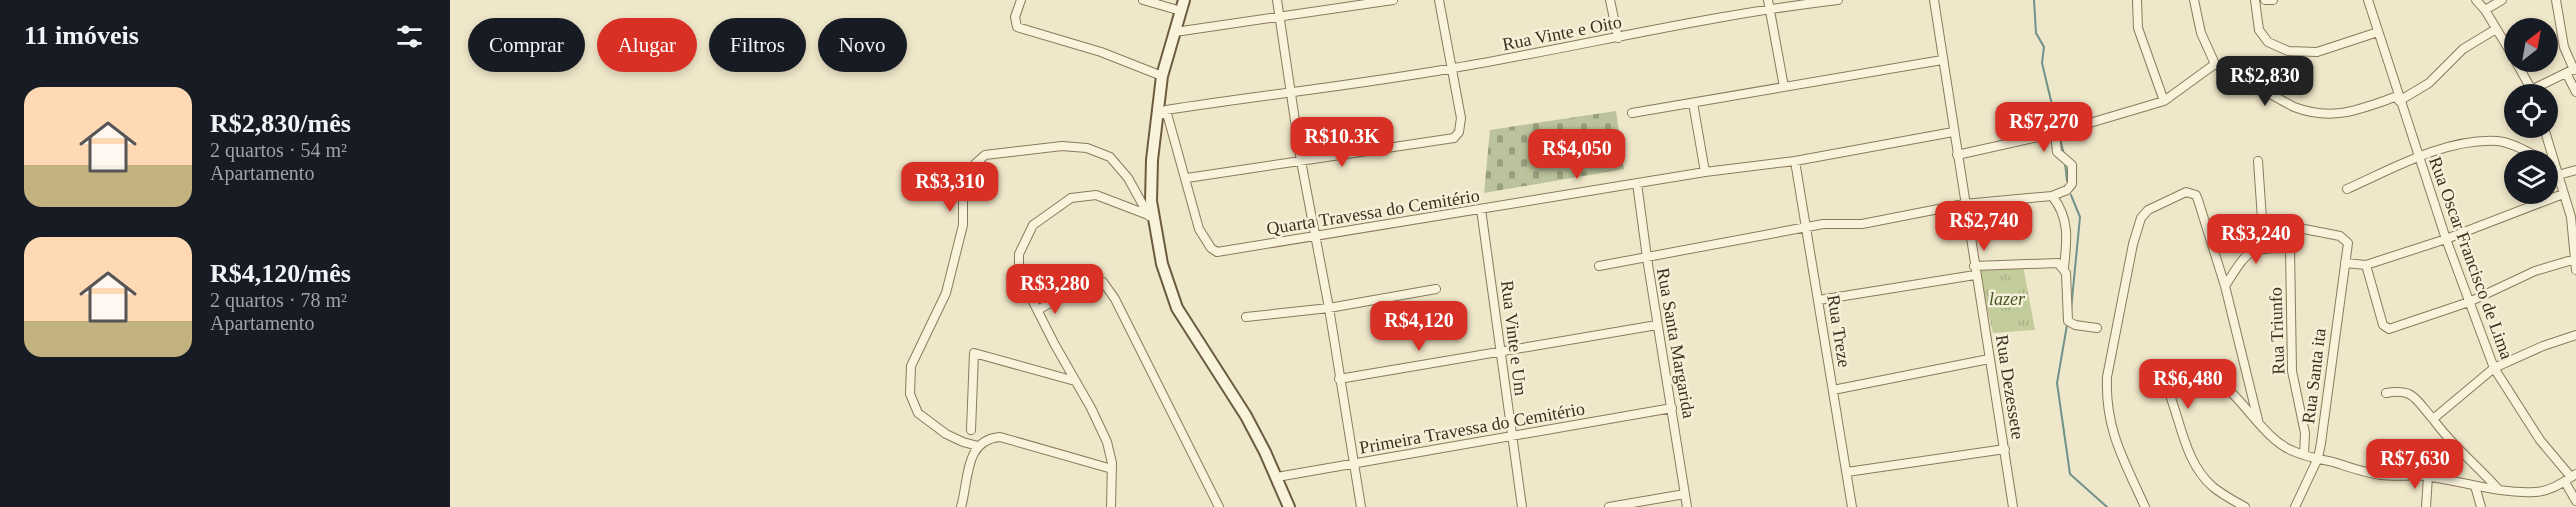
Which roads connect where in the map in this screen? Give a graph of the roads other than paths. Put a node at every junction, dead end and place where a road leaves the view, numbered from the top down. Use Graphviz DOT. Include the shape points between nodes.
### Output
graph roads {
  1 [pos="1021,0"];
  2 [pos="1143,0"];
  3 [pos="1184,0"];
  4 [pos="1277,0"];
  5 [pos="1393,0"];
  6 [pos="1439,0"];
  7 [pos="1610,0"];
  8 [pos="1838,0"];
  9 [pos="1934,0"];
  10 [pos="2137,0"];
  11 [pos="2194,0"];
  12 [pos="2255,0"];
  13 [pos="2265,0"];
  14 [pos="2273,0"];
  15 [pos="2368,0"];
  16 [pos="2476,0"];
  17 [pos="2502,0"];
  18 [pos="2556,0"];
  19 [pos="1769,4"];
  20 [pos="2485,10"];
  21 [pos="1181,11"];
  22 [pos="1280,17"];
  23 [pos="2496,29"];
  24 [pos="1175,32"];
  25 [pos="2378,32"];
  26 [pos="1618,38"];
  27 [pos="2504,42"];
  28 [pos="1942,60"];
  29 [pos="2215,64"];
  30 [pos="1451,69"];
  31 [pos="2572,70"];
  32 [pos="1162,76"];
  33 [pos="2548,84"];
  34 [pos="1784,87"];
  35 [pos="1291,91"];
  36 [pos="2576,92"];
  37 [pos="2399,98"];
  38 [pos="2164,101"];
  39 [pos="1693,103"];
  40 [pos="1166,110"];
  41 [pos="1632,113"];
  42 [pos="1157,121"];
  43 [pos="1953,132"];
  44 [pos="2056,133"];
  45 [pos="2522,150"];
  46 [pos="1957,155"];
  47 [pos="2419,158"];
  48 [pos="1795,160"];
  49 [pos="1301,161"];
  50 [pos="2258,161"];
  51 [pos="2576,170"];
  52 [pos="1705,172"];
  53 [pos="2558,175"];
  54 [pos="1187,178"];
  55 [pos="1637,183"];
  56 [pos="2347,189"];
  57 [pos="2563,194"];
  58 [pos="2052,196"];
  59 [pos="1964,204"];
  60 [pos="1481,209"];
  61 [pos="1151,216"];
  62 [pos="2573,218"];
  63 [pos="1806,227"];
  64 [pos="1314,236"];
  65 [pos="2446,239"];
  66 [pos="2290,248"];
  67 [pos="2252,252"];
  68 [pos="1647,258"];
  69 [pos="2575,259"];
  70 [pos="2345,263"];
  71 [pos="1599,266"];
  72 [pos="1974,266"];
  73 [pos="2366,266"];
  74 [pos="2064,267"];
  75 [pos="2576,270"];
  76 [pos="1975,275"];
  77 [pos="2225,286"];
  78 [pos="1436,289"];
  79 [pos="1819,300"];
  80 [pos="2469,302"];
  81 [pos="1329,308"];
  82 [pos="1038,310"];
  83 [pos="1246,317"];
  84 [pos="1657,325"];
  85 [pos="2097,328"];
  86 [pos="2576,335"];
  87 [pos="1502,351"];
  88 [pos="1989,359"];
  89 [pos="2494,368"];
  90 [pos="1340,379"];
  91 [pos="1075,381"];
  92 [pos="1833,390"];
  93 [pos="2386,393"];
  94 [pos="1672,408"];
  95 [pos="2433,419"];
  96 [pos="2259,421"];
  97 [pos="971,430"];
  98 [pos="1511,436"];
  99 [pos="978,446"];
  100 [pos="2005,449"];
  101 [pos="2304,455"];
  102 [pos="2318,458"];
  103 [pos="1354,463"];
  104 [pos="1112,469"];
  105 [pos="1847,472"];
  106 [pos="2428,476"];
  107 [pos="1277,477"];
  108 [pos="2571,477"];
  109 [pos="2475,486"];
  110 [pos="2498,489"];
  111 [pos="1685,494"];
  112 [pos="2576,501"];
  113 [pos="963,506"];
  114 [pos="1111,507"];
  115 [pos="1219,507"];
  116 [pos="1289,507"];
  117 [pos="1361,507"];
  118 [pos="1522,507"];
  119 [pos="1609,507"];
  120 [pos="1687,507"];
  121 [pos="1852,507"];
  122 [pos="2013,507"];
  123 [pos="2145,507"];
  124 [pos="2245,507"];
  125 [pos="2295,507"];
  126 [pos="2426,507"];
  127 [pos="2481,507"];
  1 -- 32 [label="street" via="1015,17 1017,27 1101,52"];
  2 -- 21 [label="street"];
  3 -- 21 [label="main road"];
  4 -- 22 [label="street"];
  5 -- 22 [label="street"];
  6 -- 30 [label="street"];
  7 -- 26 [label="street"];
  8 -- 19 [label="street, Rua Vinte e Oito"];
  9 -- 28 [label="street, Rua Dezessete"];
  10 -- 38 [label="street" via="2138,28"];
  11 -- 29 [label="street" via="2201,33"];
  12 -- 25 [label="street" via="2259,30 2268,42 2288,51 2317,52"];
  13 -- 14 [label="street"];
  15 -- 25 [label="street, Rua Oscar Francisco de Lima"];
  16 -- 20 [label="street"];
  17 -- 20 [label="street"];
  18 -- 31 [label="street"];
  19 -- 26 [label="street, Rua Vinte e Oito"];
  19 -- 34 [label="street"];
  20 -- 23 [label="street"];
  21 -- 24 [label="main road"];
  22 -- 24 [label="street"];
  22 -- 35 [label="street"];
  23 -- 27 [label="street"];
  23 -- 37 [label="street" via="2463,49 2429,83"];
  24 -- 32 [label="main road"];
  25 -- 37 [label="street, Rua Oscar Francisco de Lima"];
  26 -- 30 [label="street, Rua Vinte e Oito"];
  28 -- 34 [label="street"];
  28 -- 43 [label="street, Rua Dezessete"];
  29 -- 37 [label="street" via="2308,112 2346,114"];
  29 -- 38 [label="street"];
  30 -- 35 [label="street, Rua Vinte e Oito"];
  30 -- 49 [label="street" via="1461,118 1455,138"];
  31 -- 33 [label="street"];
  31 -- 36 [label="street"];
  32 -- 42 [label="main road"];
  34 -- 39 [label="street"];
  35 -- 40 [label="street, Rua Vinte e Oito"];
  35 -- 49 [label="street"];
  37 -- 47 [label="street, Rua Oscar Francisco de Lima"];
  38 -- 44 [label="street"];
  39 -- 41 [label="street"];
  39 -- 52 [label="street"];
  40 -- 42 [label="street"];
  40 -- 54 [label="street"];
  42 -- 61 [label="main road" via="1150,183"];
  43 -- 46 [label="street, Rua Dezessete"];
  43 -- 48 [label="street, Quarta Travessa do Cemitério"];
  44 -- 46 [label="street"];
  44 -- 58 [label="street" via="2057,152 2072,165 2072,184"];
  45 -- 47 [label="street" via="2497,141 2446,148"];
  46 -- 59 [label="street, Rua Dezessete"];
  47 -- 56 [label="street"];
  47 -- 65 [label="street, Rua Oscar Francisco de Lima"];
  48 -- 52 [label="street, Quarta Travessa do Cemitério"];
  48 -- 63 [label="street, Rua Treze"];
  49 -- 54 [label="street"];
  49 -- 64 [label="street"];
  50 -- 67 [label="street" via="2262,219"];
  51 -- 53 [label="street"];
  52 -- 55 [label="street, Quarta Travessa do Cemitério"];
  53 -- 57 [label="street"];
  54 -- 64 [label="street, Quarta Travessa do Cemitério" via="1200,229 1210,248 1217,252"];
  55 -- 60 [label="street, Quarta Travessa do Cemitério"];
  55 -- 68 [label="street, Rua Santa Margarida"];
  57 -- 62 [label="street"];
  57 -- 65 [label="street"];
  58 -- 59 [label="street"];
  58 -- 74 [label="street" via="2066,223"];
  59 -- 63 [label="street" via="1862,224"];
  59 -- 72 [label="street, Rua Dezessete"];
  60 -- 64 [label="street, Quarta Travessa do Cemitério"];
  60 -- 87 [label="street, Rua Vinte e Um"];
  61 -- 82 [label="street" via="1087,195 1061,203 1033,225 1022,245 1018,264"];
  61 -- 99 [label="street" via="1110,157 1087,148 1062,146 986,155 975,164 963,187 963,225 946,293 911,366 909,394 918,413 946,434"];
  61 -- 107 [label="main road" via="1177,308 1246,417"];
  62 -- 69 [label="street"];
  63 -- 68 [label="street"];
  63 -- 79 [label="street, Rua Treze"];
  64 -- 81 [label="street"];
  65 -- 73 [label="street"];
  65 -- 80 [label="street, Rua Oscar Francisco de Lima"];
  66 -- 67 [label="street" via="2263,247"];
  66 -- 70 [label="street, Rua Santa ita" via="2295,228 2340,236 2348,243"];
  66 -- 101 [label="street, Rua Triunfo" via="2292,371 2305,433"];
  67 -- 77 [label="street"];
  68 -- 71 [label="street"];
  68 -- 84 [label="street, Rua Santa Margarida"];
  69 -- 75 [label="street"];
  69 -- 80 [label="street" via="2535,271"];
  70 -- 73 [label="street"];
  70 -- 102 [label="street, Rua Santa ita"];
  72 -- 74 [label="street" via="2051,262"];
  72 -- 76 [label="street, Rua Dezessete"];
  73 -- 80 [label="street" via="2385,328"];
  74 -- 85 [label="street" via="2069,322"];
  76 -- 79 [label="street"];
  76 -- 88 [label="street, Rua Dezessete"];
  77 -- 96 [label="street"];
  77 -- 123 [label="street" via="2196,195 2186,192 2148,210 2141,218 2133,244 2106,398 2111,431"];
  78 -- 81 [label="street"];
  79 -- 92 [label="street, Rua Treze"];
  80 -- 89 [label="street, Rua Oscar Francisco de Lima"];
  81 -- 83 [label="street"];
  81 -- 90 [label="street"];
  82 -- 91 [label="street"];
  82 -- 115 [label="street" via="1090,280 1103,282 1115,298"];
  84 -- 87 [label="street"];
  84 -- 94 [label="street, Rua Santa Margarida"];
  86 -- 89 [label="street"];
  87 -- 90 [label="street"];
  87 -- 98 [label="street, Rua Vinte e Um"];
  88 -- 92 [label="street"];
  88 -- 100 [label="street, Rua Dezessete"];
  89 -- 95 [label="street"];
  89 -- 108 [label="street, Rua Oscar Francisco de Lima" via="2540,440"];
  90 -- 103 [label="street"];
  91 -- 97 [label="street" via="974,353"];
  91 -- 104 [label="street" via="1103,432"];
  92 -- 105 [label="street, Rua Treze"];
  93 -- 95 [label="street" via="2409,393"];
  94 -- 98 [label="street, Primeira Travessa do Cemitério"];
  94 -- 111 [label="street, Rua Santa Margarida"];
  95 -- 110 [label="street" via="2450,443"];
  96 -- 101 [label="street" via="2275,440"];
  96 -- 124 [label="street" via="2222,383 2207,374 2176,373 2167,382 2183,437 2197,468 2212,486"];
  98 -- 103 [label="street, Primeira Travessa do Cemitério"];
  98 -- 118 [label="street, Rua Vinte e Um"];
  99 -- 104 [label="street" via="1000,437"];
  99 -- 113 [label="street" via="971,457"];
  100 -- 105 [label="street"];
  100 -- 122 [label="street, Rua Dezessete"];
  101 -- 102 [label="street"];
  102 -- 106 [label="street" via="2373,474"];
  102 -- 125 [label="street, Rua Santa ita"];
  103 -- 107 [label="street, Primeira Travessa do Cemitério"];
  103 -- 117 [label="street"];
  104 -- 114 [label="street"];
  105 -- 121 [label="street, Rua Treze"];
  106 -- 109 [label="street"];
  106 -- 126 [label="street"];
  107 -- 116 [label="main road"];
  108 -- 110 [label="street" via="2545,491"];
  108 -- 112 [label="street, Rua Oscar Francisco de Lima"];
  109 -- 110 [label="street"];
  109 -- 127 [label="street"];
  111 -- 119 [label="street"];
  111 -- 120 [label="street, Rua Santa Margarida"];
}
